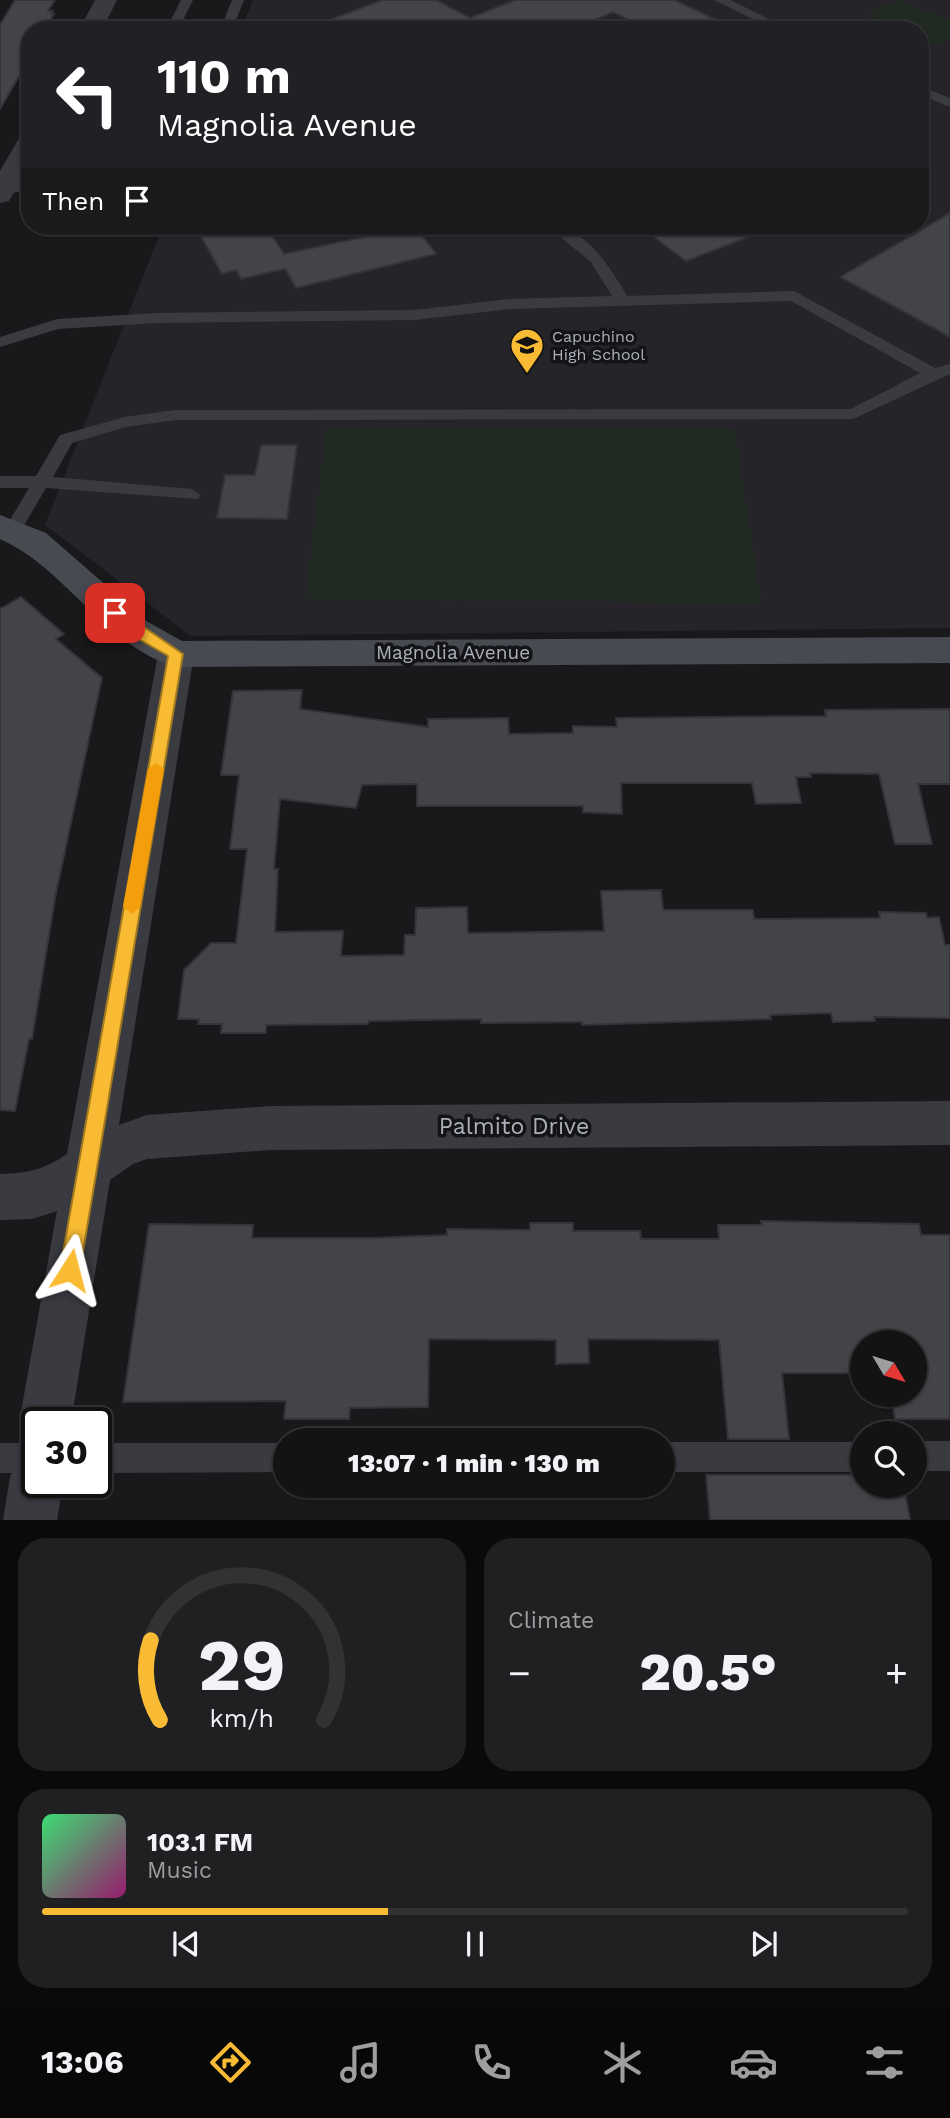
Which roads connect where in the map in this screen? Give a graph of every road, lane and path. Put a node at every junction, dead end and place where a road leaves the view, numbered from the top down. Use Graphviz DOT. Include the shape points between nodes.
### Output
graph roads {
  1 [pos="106,0"];
  2 [pos="187,0"];
  3 [pos="238,0"];
  4 [pos="720,0"];
  5 [pos="95,21"];
  6 [pos="176,21"];
  7 [pos="230,21"];
  8 [pos="766,21"];
  9 [pos="929,94"];
  10 [pos="950,103"];
  11 [pos="21,156"];
  12 [pos="21,188"];
  13 [pos="1,193"];
  14 [pos="566,235"];
  15 [pos="622,301"];
  16 [pos="0,342"];
  17 [pos="950,369"];
  18 [pos="932,373"];
  19 [pos="0,482"];
  20 [pos="41,482"];
  21 [pos="192,495"];
  22 [pos="6,528"];
  23 [pos="950,650"];
  24 [pos="176,654"];
  25 [pos="950,1123"];
  26 [pos="86,1168"];
  27 [pos="0,1196"];
  28 [pos="49,1407"];
  29 [pos="927,1456"];
  30 [pos="950,1456"];
  31 [pos="675,1457"];
  32 [pos="850,1457"];
  33 [pos="0,1458"];
  34 [pos="21,1458"];
  35 [pos="112,1458"];
  36 [pos="273,1458"];
  37 [pos="34,1498"];
  38 [pos="30,1520"];
  1 -- 5 [label="street"];
  2 -- 6 [label="lane"];
  3 -- 7 [label="lane"];
  4 -- 8 [label="lane"];
  9 -- 10 [label="lane"];
  11 -- 13 [label="street"];
  12 -- 13 [label="lane"];
  14 -- 15 [label="lane" via="597,259"];
  15 -- 16 [label="lane" via="511,304 415,315 57,324"];
  15 -- 18 [label="lane" via="794,296"];
  17 -- 18 [label="lane"];
  18 -- 20 [label="lane" via="878,405 853,414 175,415 125,422 66,439"];
  19 -- 20 [label="lane"];
  20 -- 21 [label="lane"];
  20 -- 22 [label="lane"];
  22 -- 24 [label="main road, Magnolia Avenue" via="34,541 135,631"];
  23 -- 24 [label="main road, Magnolia Avenue"];
  24 -- 26 [label="street"];
  25 -- 26 [label="street, Palmito Drive" via="271,1128 147,1137 118,1147"];
  26 -- 27 [label="street, Palmito Drive" via="60,1187 32,1196"];
  26 -- 28 [label="street"];
  29 -- 30 [label="lane"];
  31 -- 32 [label="lane"];
  33 -- 34 [label="lane"];
  35 -- 36 [label="lane"];
  37 -- 38 [label="street"];
}
